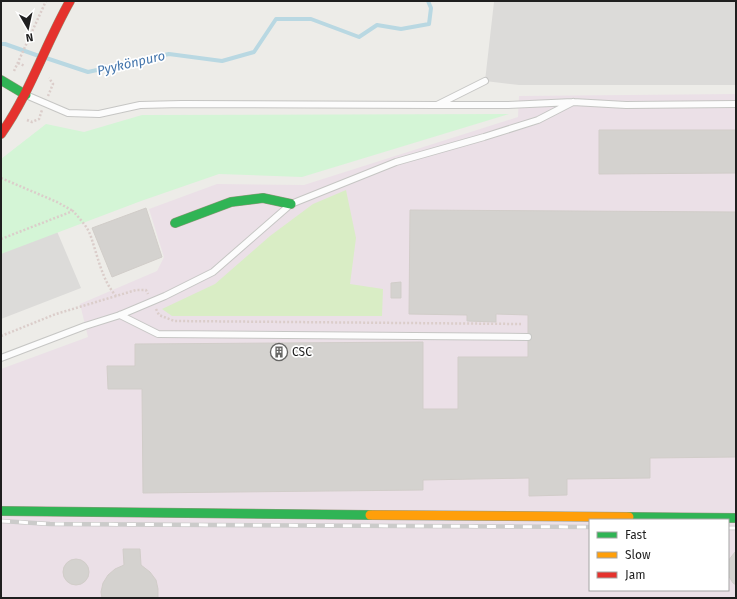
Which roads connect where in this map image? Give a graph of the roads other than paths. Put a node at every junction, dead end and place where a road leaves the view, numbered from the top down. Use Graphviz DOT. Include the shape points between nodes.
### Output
graph roads {
  1 [pos="70,1"];
  2 [pos="485,81"];
  3 [pos="5,82"];
  4 [pos="26,95"];
  5 [pos="573,102"];
  6 [pos="736,104"];
  7 [pos="436,105"];
  8 [pos="1,134"];
  9 [pos="291,204"];
  10 [pos="175,223"];
  11 [pos="120,315"];
  12 [pos="528,336"];
  13 [pos="1,358"];
  14 [pos="1,511"];
  15 [pos="736,518"];
  1 -- 4 [label="street" via="60,17"];
  2 -- 7 [label="lane"];
  3 -- 4 [label="street"];
  4 -- 7 [label="lane" via="68,113 99,114 140,105"];
  4 -- 8 [label="street"];
  5 -- 6 [label="lane" via="626,105"];
  5 -- 7 [label="lane"];
  5 -- 9 [label="lane" via="538,120 396,162"];
  9 -- 10 [label="street" via="263,198 231,202"];
  9 -- 11 [label="lane" via="213,272"];
  11 -- 12 [label="lane" via="158,334"];
  11 -- 13 [label="lane"];
  14 -- 15 [label="street"];
}
